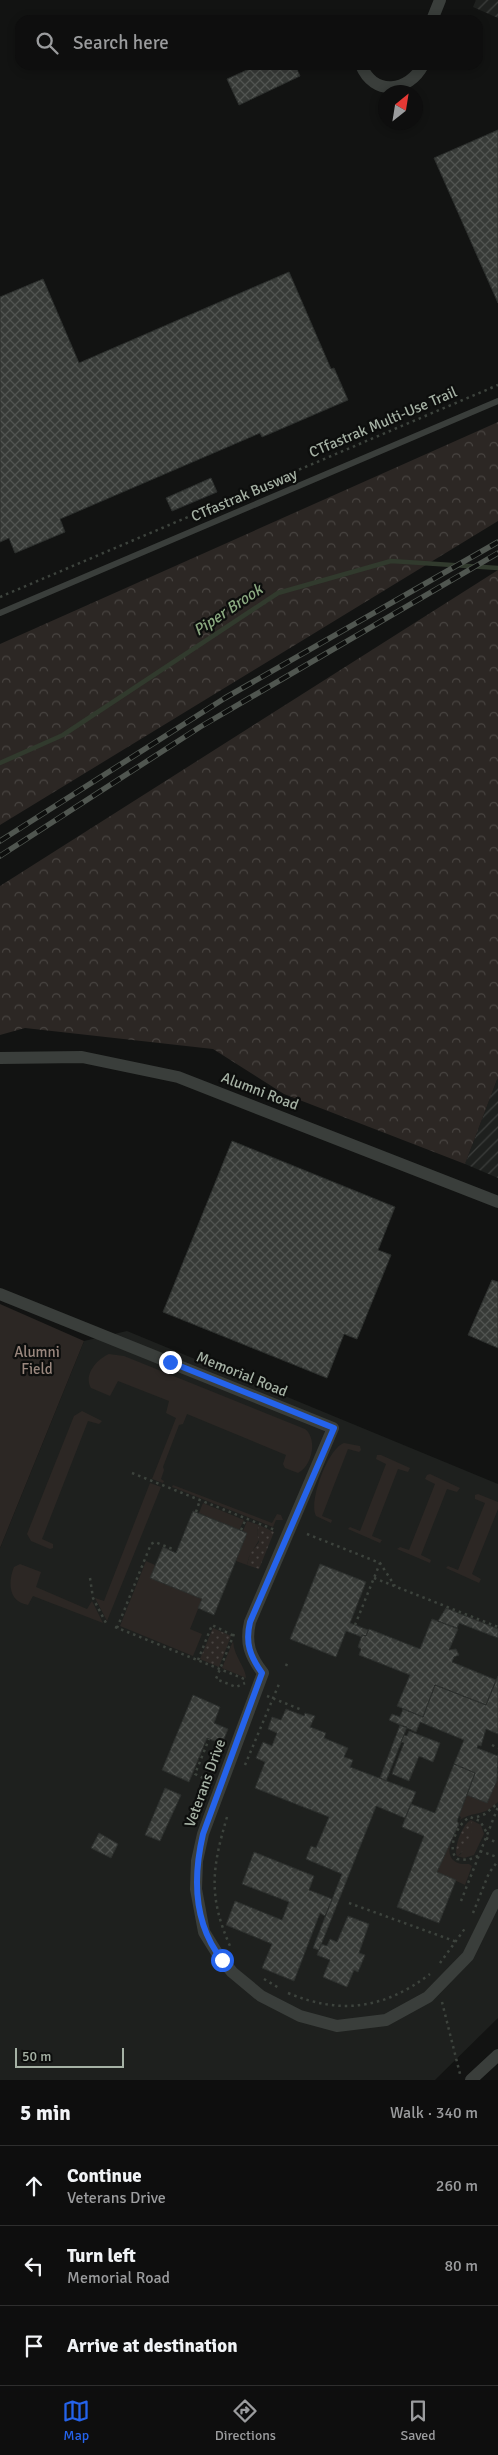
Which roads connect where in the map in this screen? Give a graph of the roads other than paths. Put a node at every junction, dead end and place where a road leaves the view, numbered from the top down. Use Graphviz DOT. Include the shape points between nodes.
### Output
graph roads {
  1 [pos="440,0"];
  2 [pos="434,15"];
  3 [pos="364,70"];
  4 [pos="420,70"];
  5 [pos="498,400"];
  6 [pos="0,613"];
  7 [pos="0,1058"];
  8 [pos="498,1202"];
  9 [pos="0,1294"];
  10 [pos="334,1428"];
  11 [pos="498,1896"];
  12 [pos="498,2055"];
  13 [pos="467,2079"];
  1 -- 2 [label="street"];
  3 -- 4 [label="street" via="370,79 387,87 399,87"];
  5 -- 6 [label="lane, CTfastrak Busway"];
  7 -- 8 [label="street, Alumni Road" via="82,1057 178,1077"];
  9 -- 10 [label="street, Memorial Road"];
  10 -- 11 [label="street, Veterans Drive" via="250,1622 248,1649 262,1673 203,1834 197,1861 196,1889 204,1932 232,1972 261,1996 300,2016 338,2026 386,2020 428,1997 468,1956"];
  12 -- 13 [label="street"];
}
